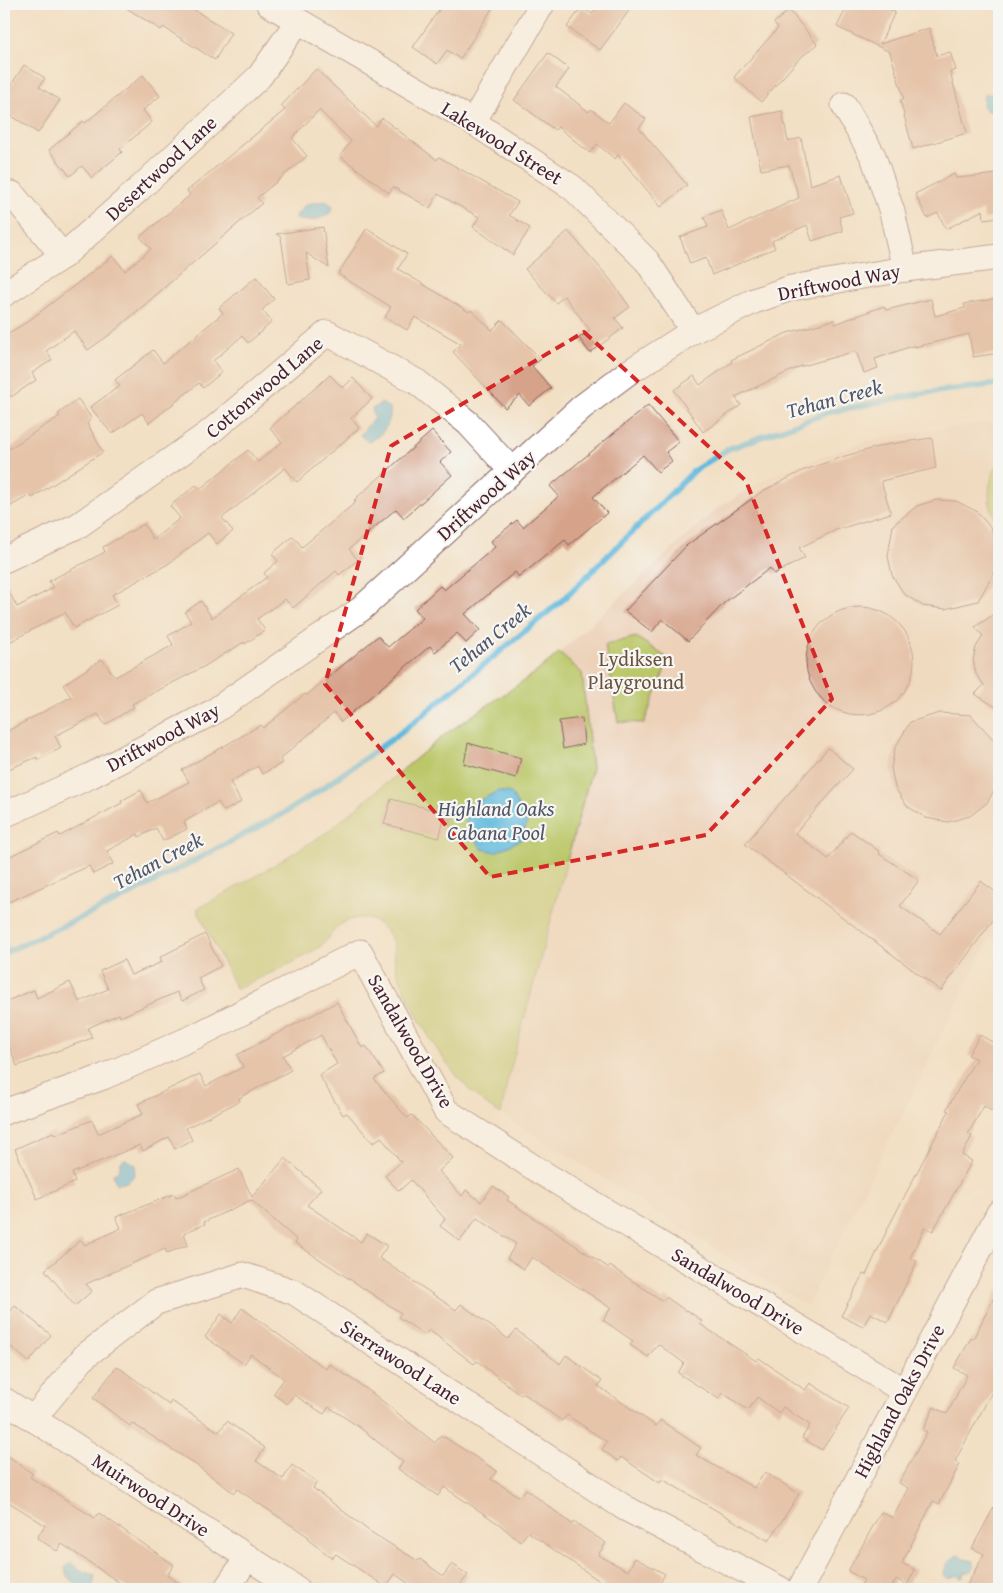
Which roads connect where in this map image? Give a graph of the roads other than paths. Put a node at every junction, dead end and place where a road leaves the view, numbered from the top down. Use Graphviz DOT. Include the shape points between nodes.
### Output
graph roads {
  1 [pos="269,4"];
  2 [pos="542,4"];
  3 [pos="298,22"];
  4 [pos="844,105"];
  5 [pos="473,122"];
  6 [pos="12,194"];
  7 [pos="63,256"];
  8 [pos="999,257"];
  9 [pos="905,269"];
  10 [pos="4,294"];
  11 [pos="693,331"];
  12 [pos="512,471"];
  13 [pos="4,560"];
  14 [pos="4,815"];
  15 [pos="4,1112"];
  16 [pos="999,1213"];
  17 [pos="904,1391"];
  18 [pos="4,1400"];
  19 [pos="33,1418"];
  20 [pos="248,1557"];
  21 [pos="226,1589"];
  22 [pos="297,1589"];
  23 [pos="780,1589"];
  24 [pos="800,1589"];
  1 -- 3 [label="street, Lakewood Street"];
  2 -- 5 [label="street"];
  3 -- 5 [label="street, Lakewood Street"];
  3 -- 7 [label="street, Desertwood Lane" via="260,76 138,191"];
  4 -- 9 [label="street" via="872,156 892,212"];
  5 -- 11 [label="street, Lakewood Street" via="573,188 647,261"];
  6 -- 7 [label="street"];
  7 -- 10 [label="street, Desertwood Lane"];
  8 -- 9 [label="street, Driftwood Way"];
  9 -- 11 [label="street, Driftwood Way" via="791,288 754,301"];
  11 -- 12 [label="street, Driftwood Way" via="582,406"];
  12 -- 13 [label="street, Cottonwood Lane" via="468,422 417,382 327,333 209,433 177,456 78,525"];
  12 -- 14 [label="street, Driftwood Way" via="361,609 213,712 90,776"];
  15 -- 17 [label="street, Sandalwood Drive" via="103,1077 196,1036 360,952 446,1110 546,1176"];
  16 -- 17 [label="street, Highland Oaks Drive"];
  17 -- 24 [label="street, Highland Oaks Drive"];
  18 -- 19 [label="street, Muirwood Drive"];
  19 -- 20 [label="street, Muirwood Drive"];
  19 -- 23 [label="street, Sierrawood Lane" via="85,1356 156,1302 243,1275 294,1292 625,1508"];
  20 -- 21 [label="street"];
  20 -- 22 [label="street, Muirwood Drive"];
}
